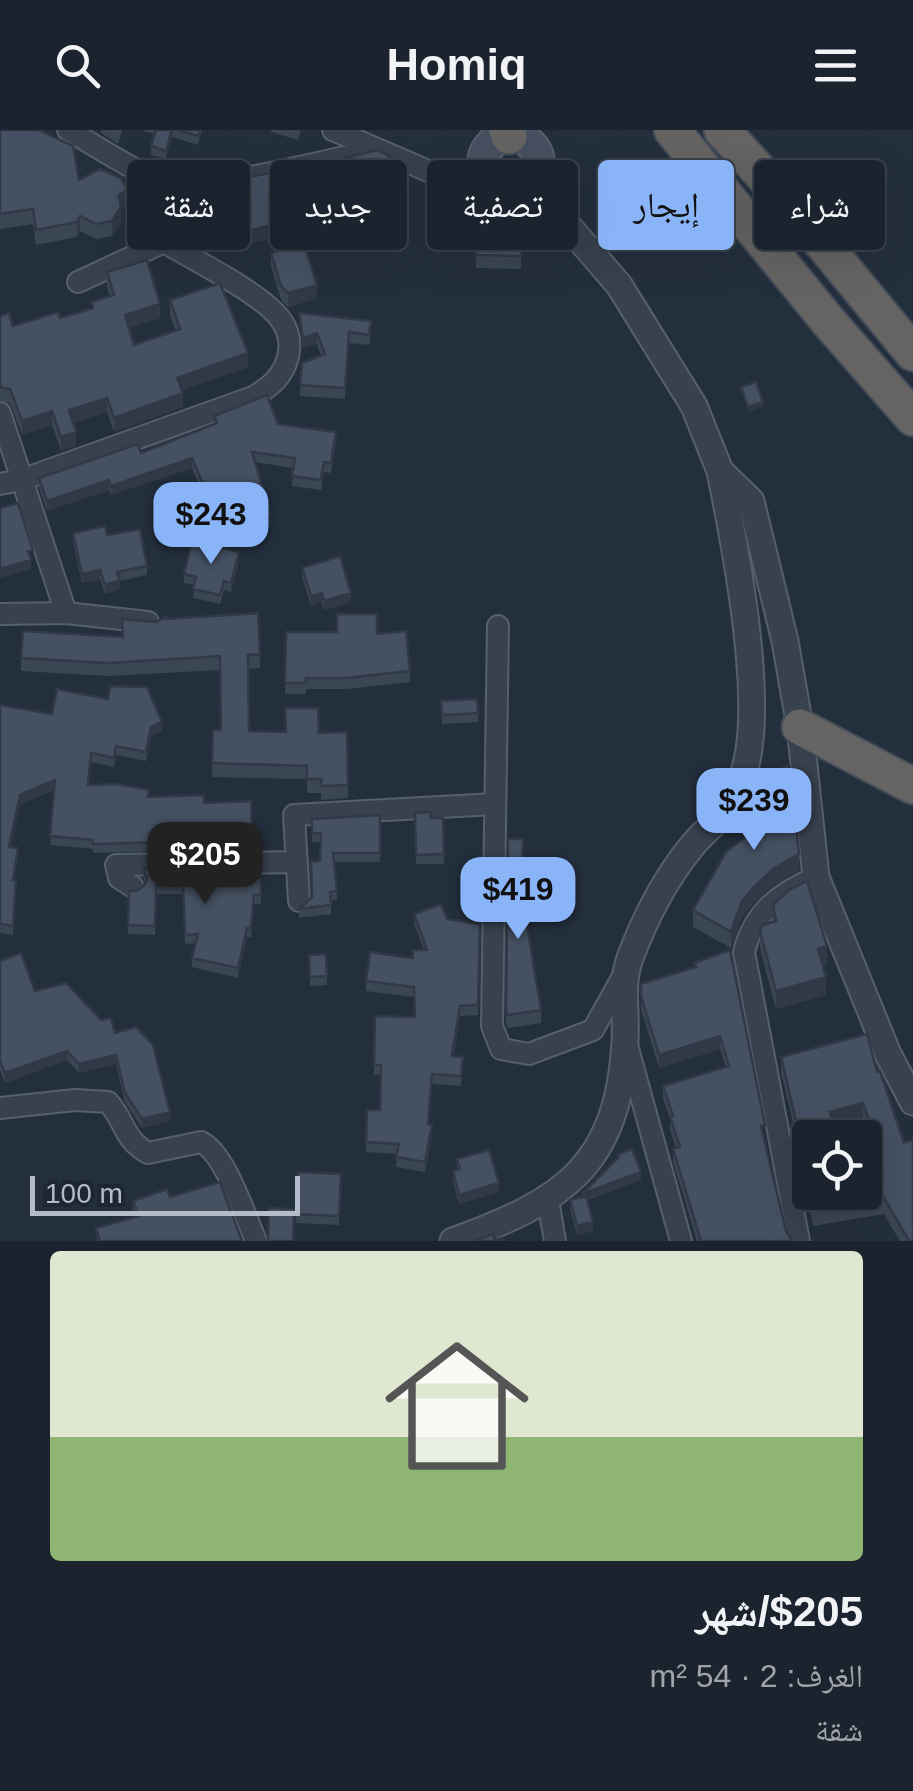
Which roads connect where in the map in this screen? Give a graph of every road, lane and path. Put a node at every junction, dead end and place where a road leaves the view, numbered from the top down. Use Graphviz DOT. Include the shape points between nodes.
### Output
graph roads {
  1 [pos="68,130"];
  2 [pos="334,130"];
  3 [pos="672,130"];
  4 [pos="722,130"];
  5 [pos="497,135"];
  6 [pos="375,150"];
  7 [pos="483,160"];
  8 [pos="538,160"];
  9 [pos="127,166"];
  10 [pos="427,171"];
  11 [pos="250,176"];
  12 [pos="578,238"];
  13 [pos="147,250"];
  14 [pos="177,250"];
  15 [pos="78,282"];
  16 [pos="913,353"];
  17 [pos="0,413"];
  18 [pos="913,418"];
  19 [pos="720,471"];
  20 [pos="10,482"];
  21 [pos="66,613"];
  22 [pos="0,614"];
  23 [pos="156,622"];
  24 [pos="498,626"];
  25 [pos="800,727"];
  26 [pos="913,786"];
  27 [pos="496,804"];
  28 [pos="296,862"];
  29 [pos="816,877"];
  30 [pos="133,887"];
  31 [pos="298,900"];
  32 [pos="625,974"];
  33 [pos="625,1040"];
  34 [pos="913,1102"];
  35 [pos="0,1108"];
  36 [pos="548,1200"];
  37 [pos="256,1241"];
  38 [pos="452,1241"];
  39 [pos="555,1241"];
  40 [pos="681,1241"];
  41 [pos="799,1241"];
  1 -- 9 [label="street"];
  2 -- 6 [label="street"];
  3 -- 18 [label="highway"];
  4 -- 16 [label="highway"];
  5 -- 7 [label="main road"];
  5 -- 8 [label="main road" via="528,141"];
  6 -- 10 [label="street"];
  6 -- 11 [label="street"];
  12 -- 19 [label="street" via="658,344 694,406"];
  13 -- 15 [label="street"];
  14 -- 20 [label="street" via="278,316 289,338 279,378 254,397"];
  17 -- 20 [label="street"];
  19 -- 25 [label="street" via="750,501"];
  19 -- 32 [label="street" via="746,636 752,714 744,772 724,812 662,888"];
  20 -- 21 [label="street"];
  21 -- 22 [label="street"];
  21 -- 23 [label="street"];
  24 -- 27 [label="street"];
  25 -- 26 [label="highway"];
  25 -- 29 [label="street"];
  27 -- 28 [label="street" via="294,815"];
  27 -- 32 [label="street" via="492,1026 501,1049 529,1054 593,1030"];
  28 -- 30 [label="street" via="116,866 119,878"];
  28 -- 31 [label="street"];
  29 -- 34 [label="street"];
  29 -- 41 [label="street" via="772,900 744,952"];
  32 -- 33 [label="street"];
  33 -- 36 [label="street" via="612,1118 600,1146 586,1168"];
  33 -- 40 [label="street"];
  35 -- 37 [label="street" via="108,1102 127,1136 148,1153 208,1146"];
  36 -- 38 [label="street"];
  36 -- 39 [label="street"];
}
